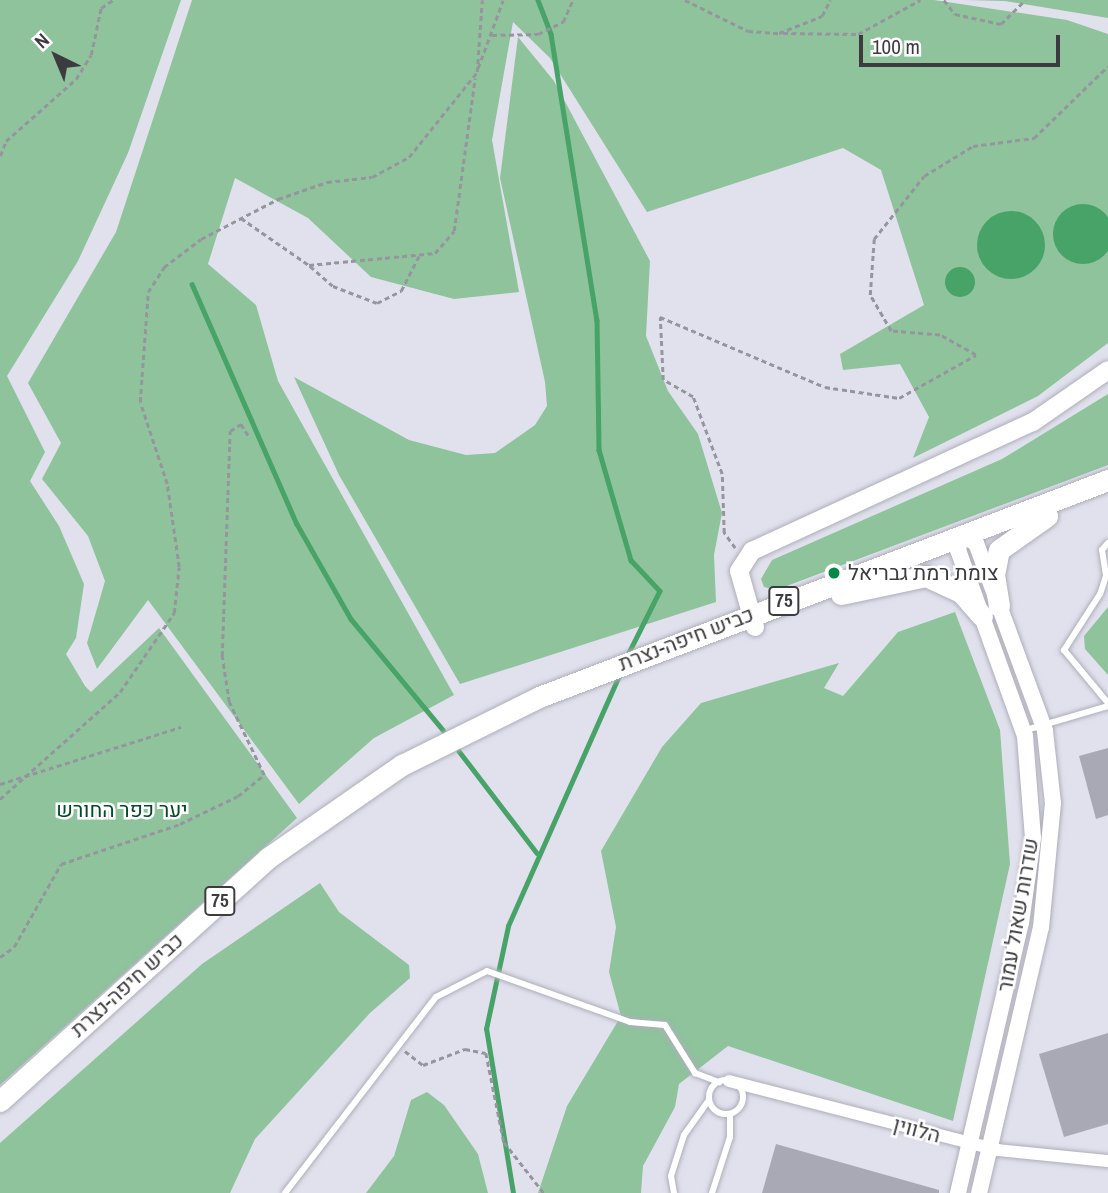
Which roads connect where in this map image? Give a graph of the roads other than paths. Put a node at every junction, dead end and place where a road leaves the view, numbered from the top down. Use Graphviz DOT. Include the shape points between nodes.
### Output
graph roads {
  1 [pos="1108,370"];
  2 [pos="1108,480"];
  3 [pos="1108,492"];
  4 [pos="1047,516"];
  5 [pos="965,542"];
  6 [pos="1108,543"];
  7 [pos="841,594"];
  8 [pos="990,611"];
  9 [pos="751,621"];
  10 [pos="1108,704"];
  11 [pos="1042,725"];
  12 [pos="1023,731"];
  13 [pos="724,1081"];
  14 [pos="709,1100"];
  15 [pos="0,1101"];
  16 [pos="730,1114"];
  17 [pos="969,1144"];
  18 [pos="989,1149"];
  19 [pos="1108,1161"];
  20 [pos="285,1193"];
  21 [pos="674,1193"];
  22 [pos="712,1193"];
  23 [pos="958,1193"];
  24 [pos="979,1193"];
  1 -- 9 [label="main road" via="1033,422 763,544 743,559 740,586"];
  2 -- 5 [label="highway, כביש חיפה-נצרת / 75"];
  3 -- 4 [label="highway, כביש חיפה-נצרת / 75"];
  4 -- 5 [label="highway, כביש חיפה-נצרת / 75"];
  4 -- 8 [label="highway" via="999,550"];
  5 -- 7 [label="highway, כביש חיפה-נצרת / 75"];
  5 -- 8 [label="street, שדרות שאול עמור"];
  5 -- 9 [label="highway, כביש חיפה-נצרת / 75"];
  6 -- 10 [label="lane" via="1102,550 1107,576 1100,594 1064,650"];
  7 -- 8 [label="highway" via="926,576"];
  7 -- 9 [label="highway, כביש חיפה-נצרת / 75"];
  8 -- 11 [label="street, שדרות שאול עמור"];
  8 -- 12 [label="street, שדרות שאול עמור"];
  9 -- 15 [label="highway, כביש חיפה-נצרת / 75" via="539,696 402,765 268,858"];
  10 -- 11 [label="lane"];
  11 -- 12 [label="lane"];
  11 -- 18 [label="street, שדרות שאול עמור" via="1053,803 1050,876"];
  12 -- 17 [label="street, שדרות שאול עמור" via="1033,803 1030,873"];
  13 -- 14 [label="lane"];
  13 -- 16 [label="lane" via="743,1097"];
  13 -- 17 [label="street, הלווין"];
  13 -- 20 [label="lane" via="695,1073 665,1025 630,1022 487,971 436,997"];
  14 -- 16 [label="lane" via="714,1109"];
  14 -- 21 [label="lane" via="684,1135 671,1177"];
  16 -- 22 [label="lane" via="730,1137"];
  17 -- 18 [label="street, הלווין"];
  17 -- 23 [label="street, שדרות שאול עמור"];
  18 -- 19 [label="street, הלווין"];
  18 -- 24 [label="street, שדרות שאול עמור"];
}
